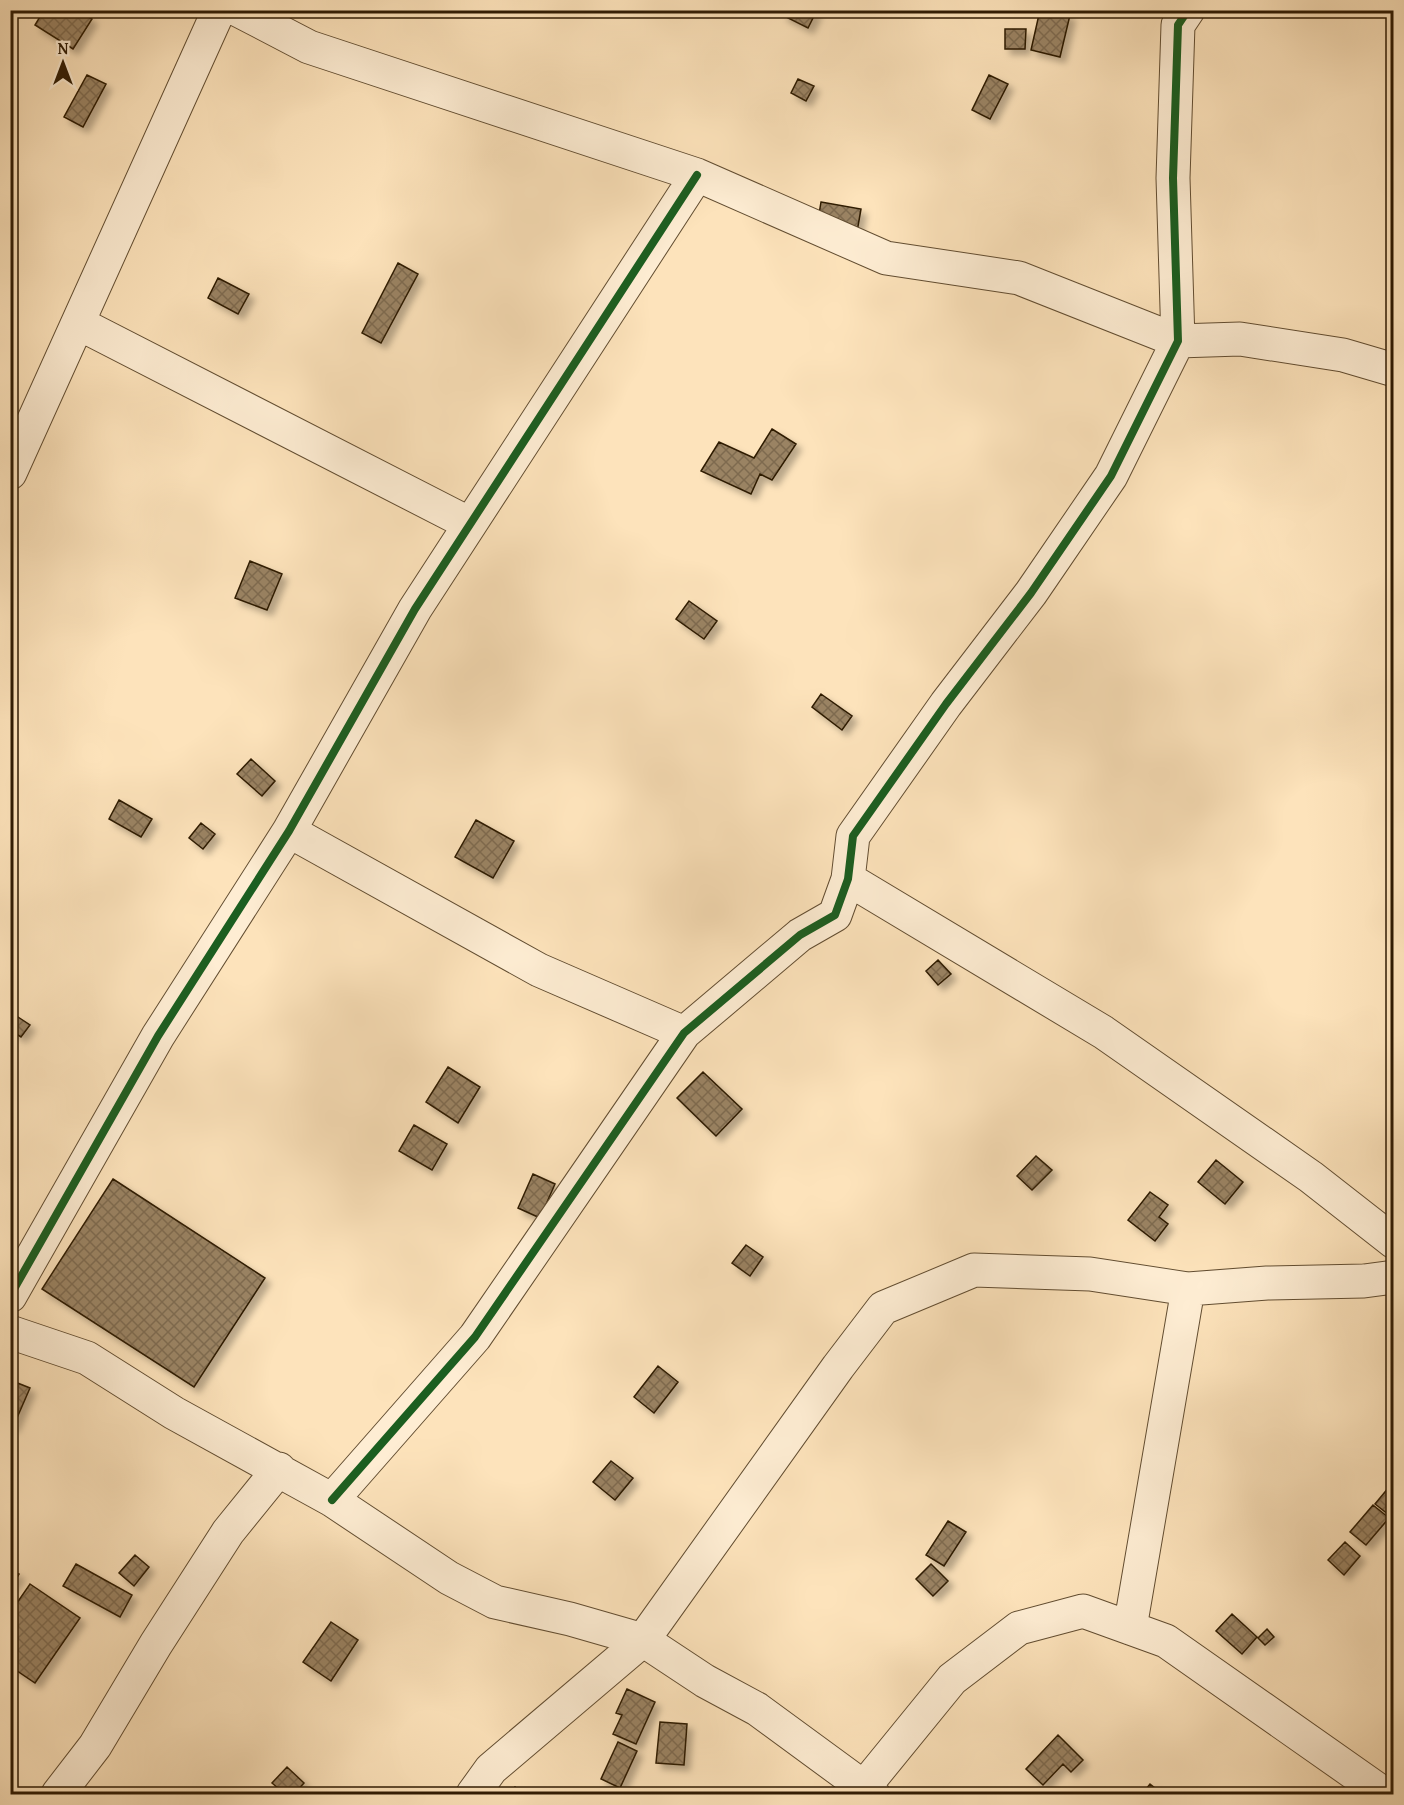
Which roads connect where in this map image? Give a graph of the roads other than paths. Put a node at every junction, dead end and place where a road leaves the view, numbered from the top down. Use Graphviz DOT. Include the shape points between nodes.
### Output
graph roads {
  1 [pos="219,10"];
  2 [pos="238,10"];
  3 [pos="1178,16"];
  4 [pos="697,175"];
  5 [pos="78,323"];
  6 [pos="1178,341"];
  7 [pos="1394,370"];
  8 [pos="10,473"];
  9 [pos="470,524"];
  10 [pos="289,831"];
  11 [pos="848,879"];
  12 [pos="684,1033"];
  13 [pos="1394,1242"];
  14 [pos="1394,1277"];
  15 [pos="1188,1289"];
  16 [pos="10,1296"];
  17 [pos="10,1332"];
  18 [pos="279,1468"];
  19 [pos="332,1500"];
  20 [pos="1130,1628"];
  21 [pos="643,1640"];
  22 [pos="869,1791"];
  23 [pos="58,1794"];
  24 [pos="473,1794"];
  25 [pos="1384,1794"];
  1 -- 5 [label="street"];
  2 -- 4 [label="street" via="309,47"];
  3 -- 6 [label="street" via="1173,178"];
  4 -- 6 [label="street" via="885,258 1018,278"];
  4 -- 9 [label="street"];
  5 -- 8 [label="street"];
  5 -- 9 [label="street"];
  6 -- 7 [label="street" via="1240,339 1343,355"];
  6 -- 11 [label="street" via="1111,476 1031,593 853,836"];
  9 -- 10 [label="street" via="415,609"];
  10 -- 12 [label="street" via="539,970"];
  10 -- 16 [label="street" via="158,1036"];
  11 -- 12 [label="street" via="835,915 800,935"];
  11 -- 13 [label="street" via="1103,1032 1311,1177"];
  12 -- 19 [label="street" via="475,1337"];
  14 -- 15 [label="street"];
  15 -- 20 [label="street"];
  15 -- 21 [label="street" via="1090,1274 974,1270 884,1308"];
  17 -- 18 [label="street" via="87,1358 174,1413"];
  18 -- 19 [label="street"];
  18 -- 23 [label="street" via="228,1532 95,1746"];
  19 -- 21 [label="street" via="448,1578 495,1602"];
  20 -- 22 [label="street" via="1083,1611 1018,1628 952,1679"];
  20 -- 25 [label="street" via="1166,1641"];
  21 -- 22 [label="street" via="757,1709"];
  21 -- 24 [label="street" via="491,1769"];
}
